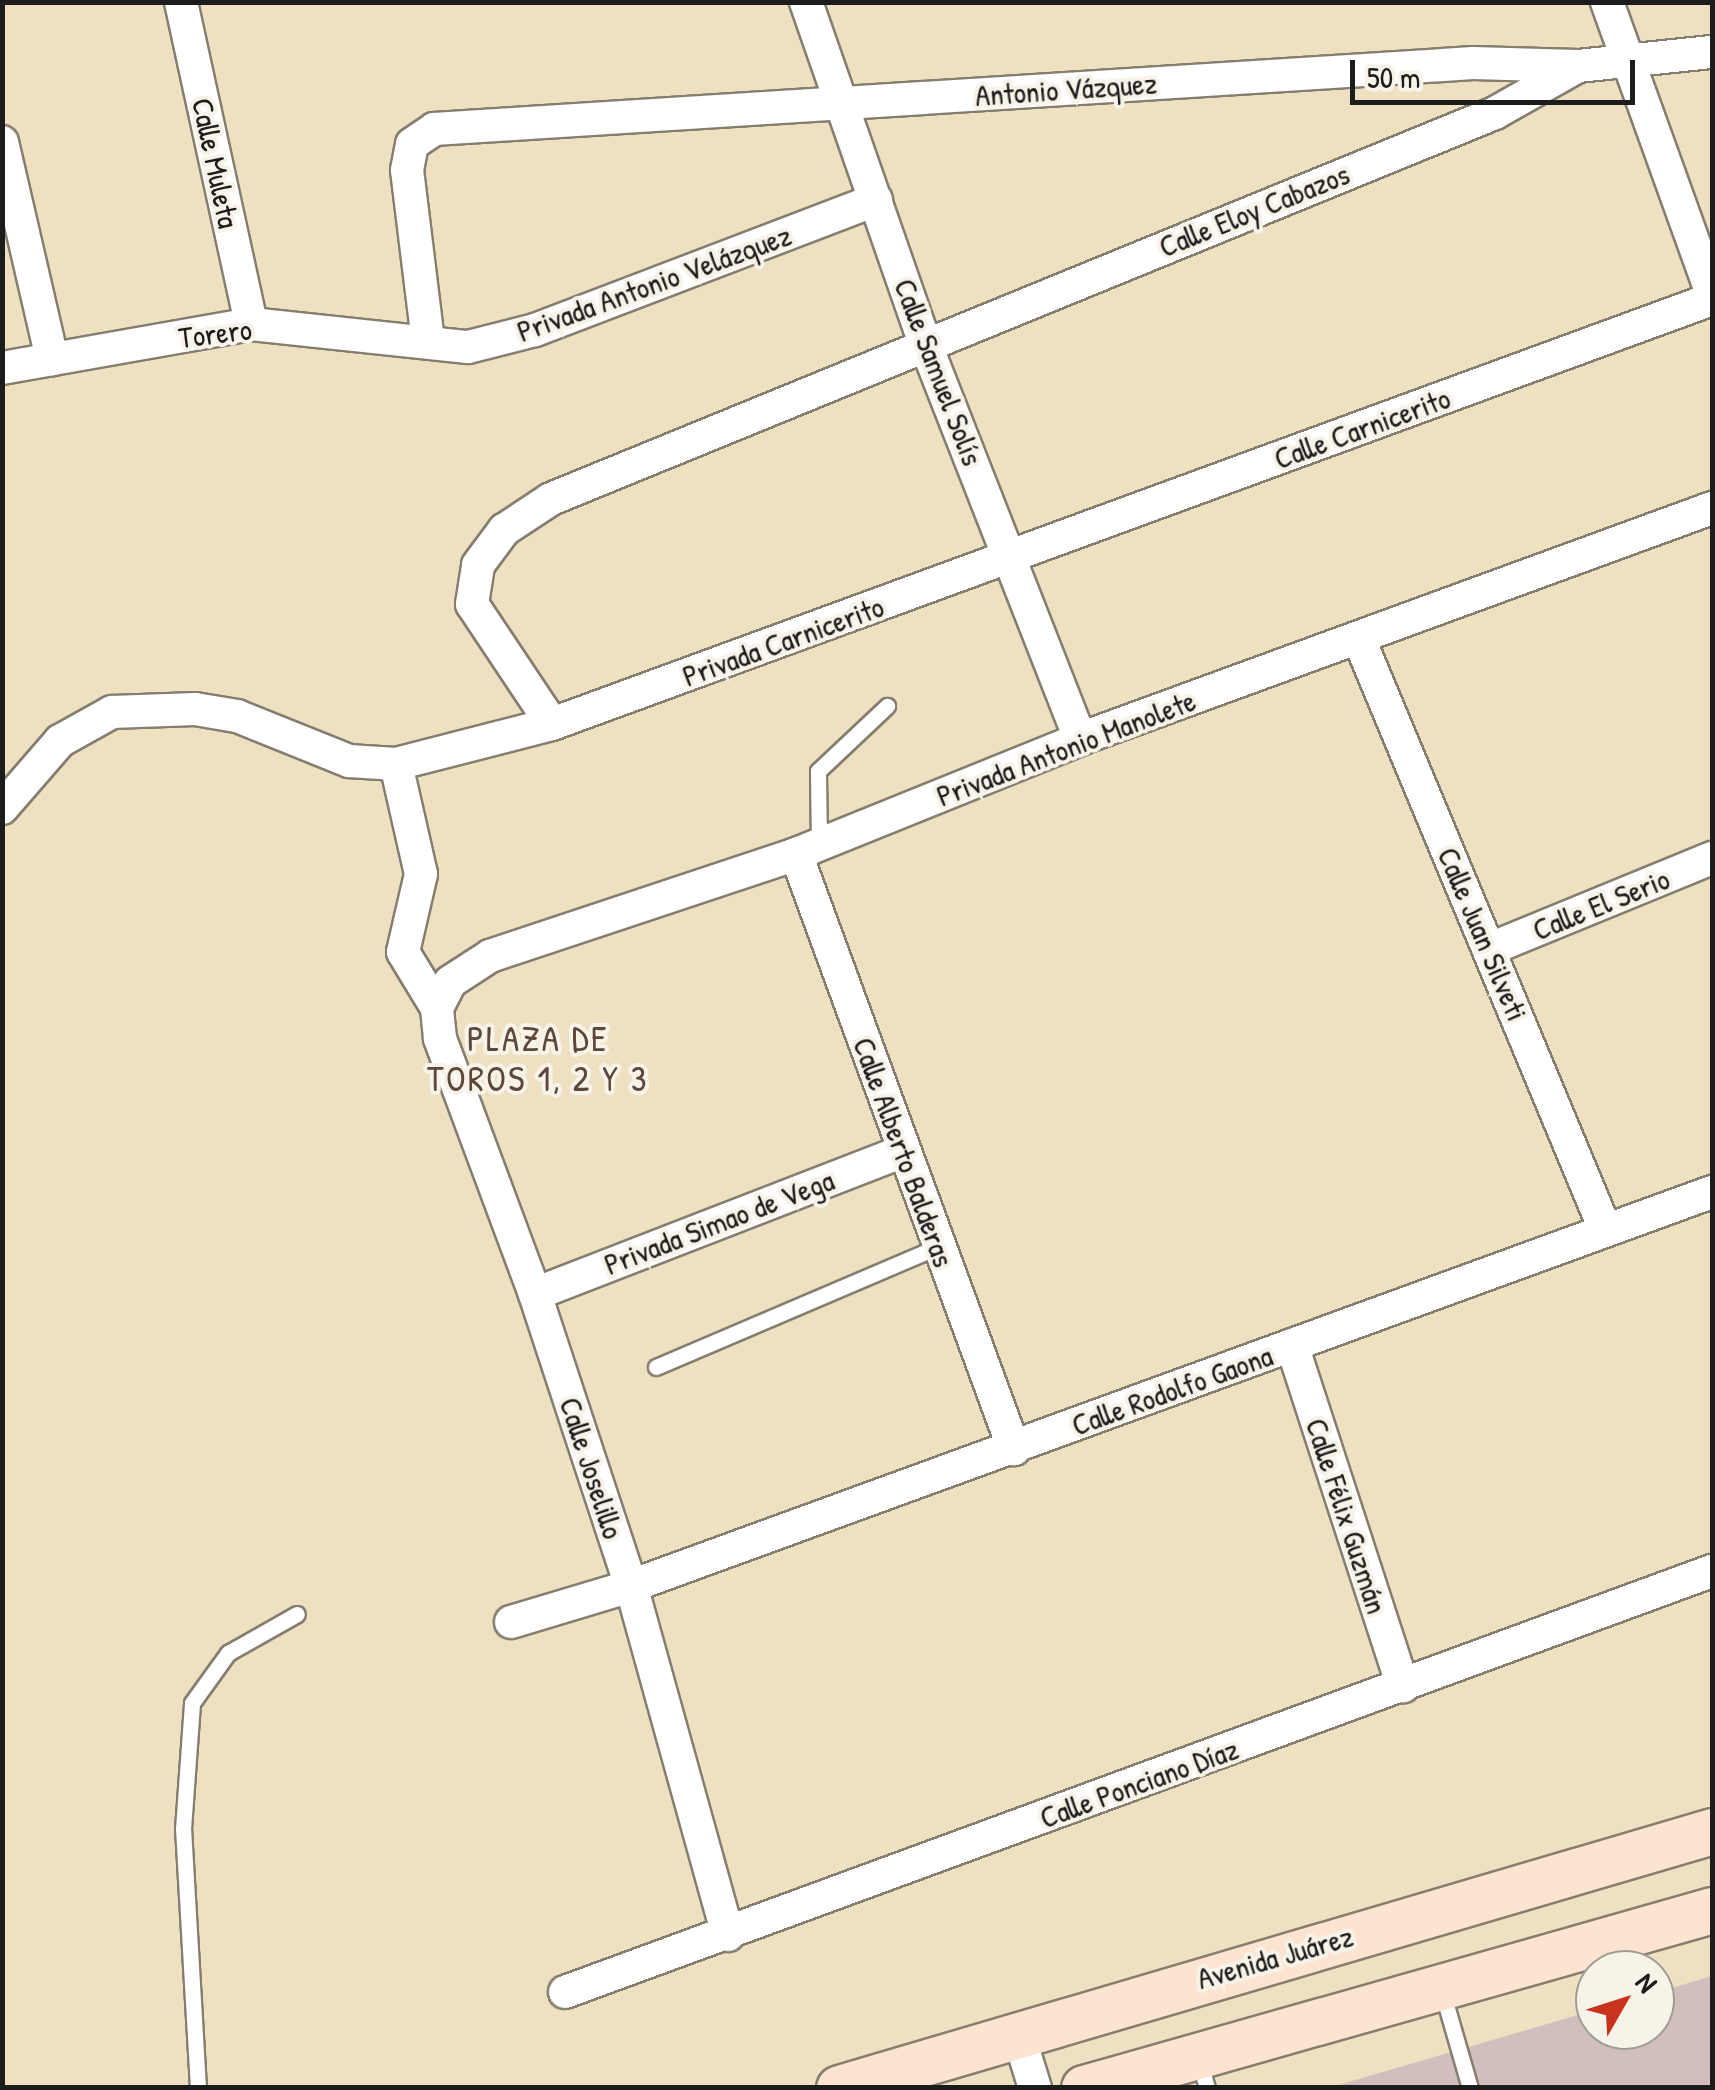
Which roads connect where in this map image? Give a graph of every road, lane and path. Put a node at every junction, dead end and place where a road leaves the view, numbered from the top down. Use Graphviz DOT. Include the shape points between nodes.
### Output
graph roads {
  1 [pos="181,2"];
  2 [pos="806,2"];
  3 [pos="1607,2"];
  4 [pos="1712,52"];
  5 [pos="1626,60"];
  6 [pos="1578,66"];
  7 [pos="843,103"];
  8 [pos="2,142"];
  9 [pos="876,200"];
  10 [pos="1712,296"];
  11 [pos="251,324"];
  12 [pos="428,341"];
  13 [pos="925,344"];
  14 [pos="52,358"];
  15 [pos="2,368"];
  16 [pos="1712,508"];
  17 [pos="1012,556"];
  18 [pos="1359,638"];
  19 [pos="887,706"];
  20 [pos="552,724"];
  21 [pos="1080,739"];
  22 [pos="396,764"];
  23 [pos="2,808"];
  24 [pos="807,850"];
  25 [pos="1712,858"];
  26 [pos="1490,949"];
  27 [pos="437,1008"];
  28 [pos="903,1150"];
  29 [pos="1712,1192"];
  30 [pos="1605,1229"];
  31 [pos="939,1246"];
  32 [pos="535,1294"];
  33 [pos="1292,1345"];
  34 [pos="656,1366"];
  35 [pos="1014,1448"];
  36 [pos="1712,1571"];
  37 [pos="631,1586"];
  38 [pos="296,1614"];
  39 [pos="511,1622"];
  40 [pos="1403,1686"];
  41 [pos="1712,1832"];
  42 [pos="1712,1910"];
  43 [pos="728,1936"];
  44 [pos="1441,1987"];
  45 [pos="565,1992"];
  46 [pos="1018,2033"];
  47 [pos="1202,2072"];
  48 [pos="198,2088"];
  49 [pos="838,2088"];
  50 [pos="1034,2088"];
  51 [pos="1084,2088"];
  52 [pos="1470,2088"];
  1 -- 11 [label="street, Calle Muleta"];
  2 -- 7 [label="street, Calle Samuel Solís"];
  3 -- 5 [label="street"];
  4 -- 5 [label="street, Antonio Vázquez"];
  5 -- 6 [label="street, Antonio Vázquez"];
  5 -- 10 [label="street"];
  6 -- 7 [label="street, Antonio Vázquez" via="1473,62"];
  6 -- 13 [label="street, Calle Eloy Cabazos" via="1495,113"];
  7 -- 9 [label="street, Calle Samuel Solís"];
  7 -- 12 [label="street, Antonio Vázquez" via="448,127 420,135 407,170"];
  8 -- 14 [label="street"];
  9 -- 12 [label="street, Privada Antonio Velázquez" via="535,330 468,347"];
  9 -- 13 [label="street, Calle Samuel Solís"];
  10 -- 17 [label="street, Calle Carnicerito"];
  11 -- 12 [label="street, Torero" via="380,342"];
  11 -- 14 [label="street, Torero"];
  13 -- 17 [label="street, Calle Samuel Solís"];
  13 -- 20 [label="street, Calle Eloy Cabazos" via="550,499 504,530 478,565 472,604"];
  14 -- 15 [label="street, Torero"];
  16 -- 18 [label="street, Privada Antonio Manolete"];
  17 -- 20 [label="street, Privada Carnicerito"];
  17 -- 21 [label="street, Calle Samuel Solís"];
  18 -- 21 [label="street, Privada Antonio Manolete"];
  18 -- 26 [label="street, Calle Juan Silveti"];
  19 -- 24 [label="lane" via="818,771"];
  20 -- 22 [label="street, Privada Carnicerito"];
  21 -- 24 [label="street, Privada Antonio Manolete"];
  22 -- 23 [label="street, Privada Carnicerito" via="348,761 237,716 195,709 112,712 60,741"];
  22 -- 27 [label="street, Calle Joselillo" via="421,874 403,952"];
  24 -- 27 [label="street, Privada Antonio Manolete" via="490,956 450,982"];
  24 -- 28 [label="street, Calle Alberto Balderas"];
  25 -- 26 [label="street, Calle El Serio"];
  26 -- 30 [label="street, Calle Juan Silveti"];
  27 -- 32 [label="street, Calle Joselillo" via="440,1038"];
  28 -- 31 [label="street, Calle Alberto Balderas"];
  28 -- 32 [label="street, Privada Simao de Vega"];
  29 -- 30 [label="street, Calle Rodolfo Gaona"];
  30 -- 33 [label="street, Calle Rodolfo Gaona"];
  31 -- 34 [label="lane"];
  31 -- 35 [label="street, Calle Alberto Balderas"];
  32 -- 37 [label="street, Calle Joselillo"];
  33 -- 35 [label="street, Calle Rodolfo Gaona"];
  33 -- 40 [label="street, Calle Félix Guzmán"];
  35 -- 37 [label="street, Calle Rodolfo Gaona"];
  36 -- 40 [label="street, Calle Ponciano Díaz"];
  37 -- 39 [label="street, Calle Rodolfo Gaona"];
  37 -- 43 [label="street, Calle Joselillo"];
  38 -- 48 [label="lane" via="228,1653 192,1703 183,1830"];
  40 -- 43 [label="street, Calle Ponciano Díaz"];
  41 -- 46 [label="main road, Avenida Juárez"];
  42 -- 44 [label="main road"];
  43 -- 45 [label="street, Calle Ponciano Díaz"];
  44 -- 47 [label="main road"];
  44 -- 52 [label="lane"];
  46 -- 49 [label="main road, Avenida Juárez"];
  46 -- 50 [label="street"];
  47 -- 51 [label="main road"];
}
